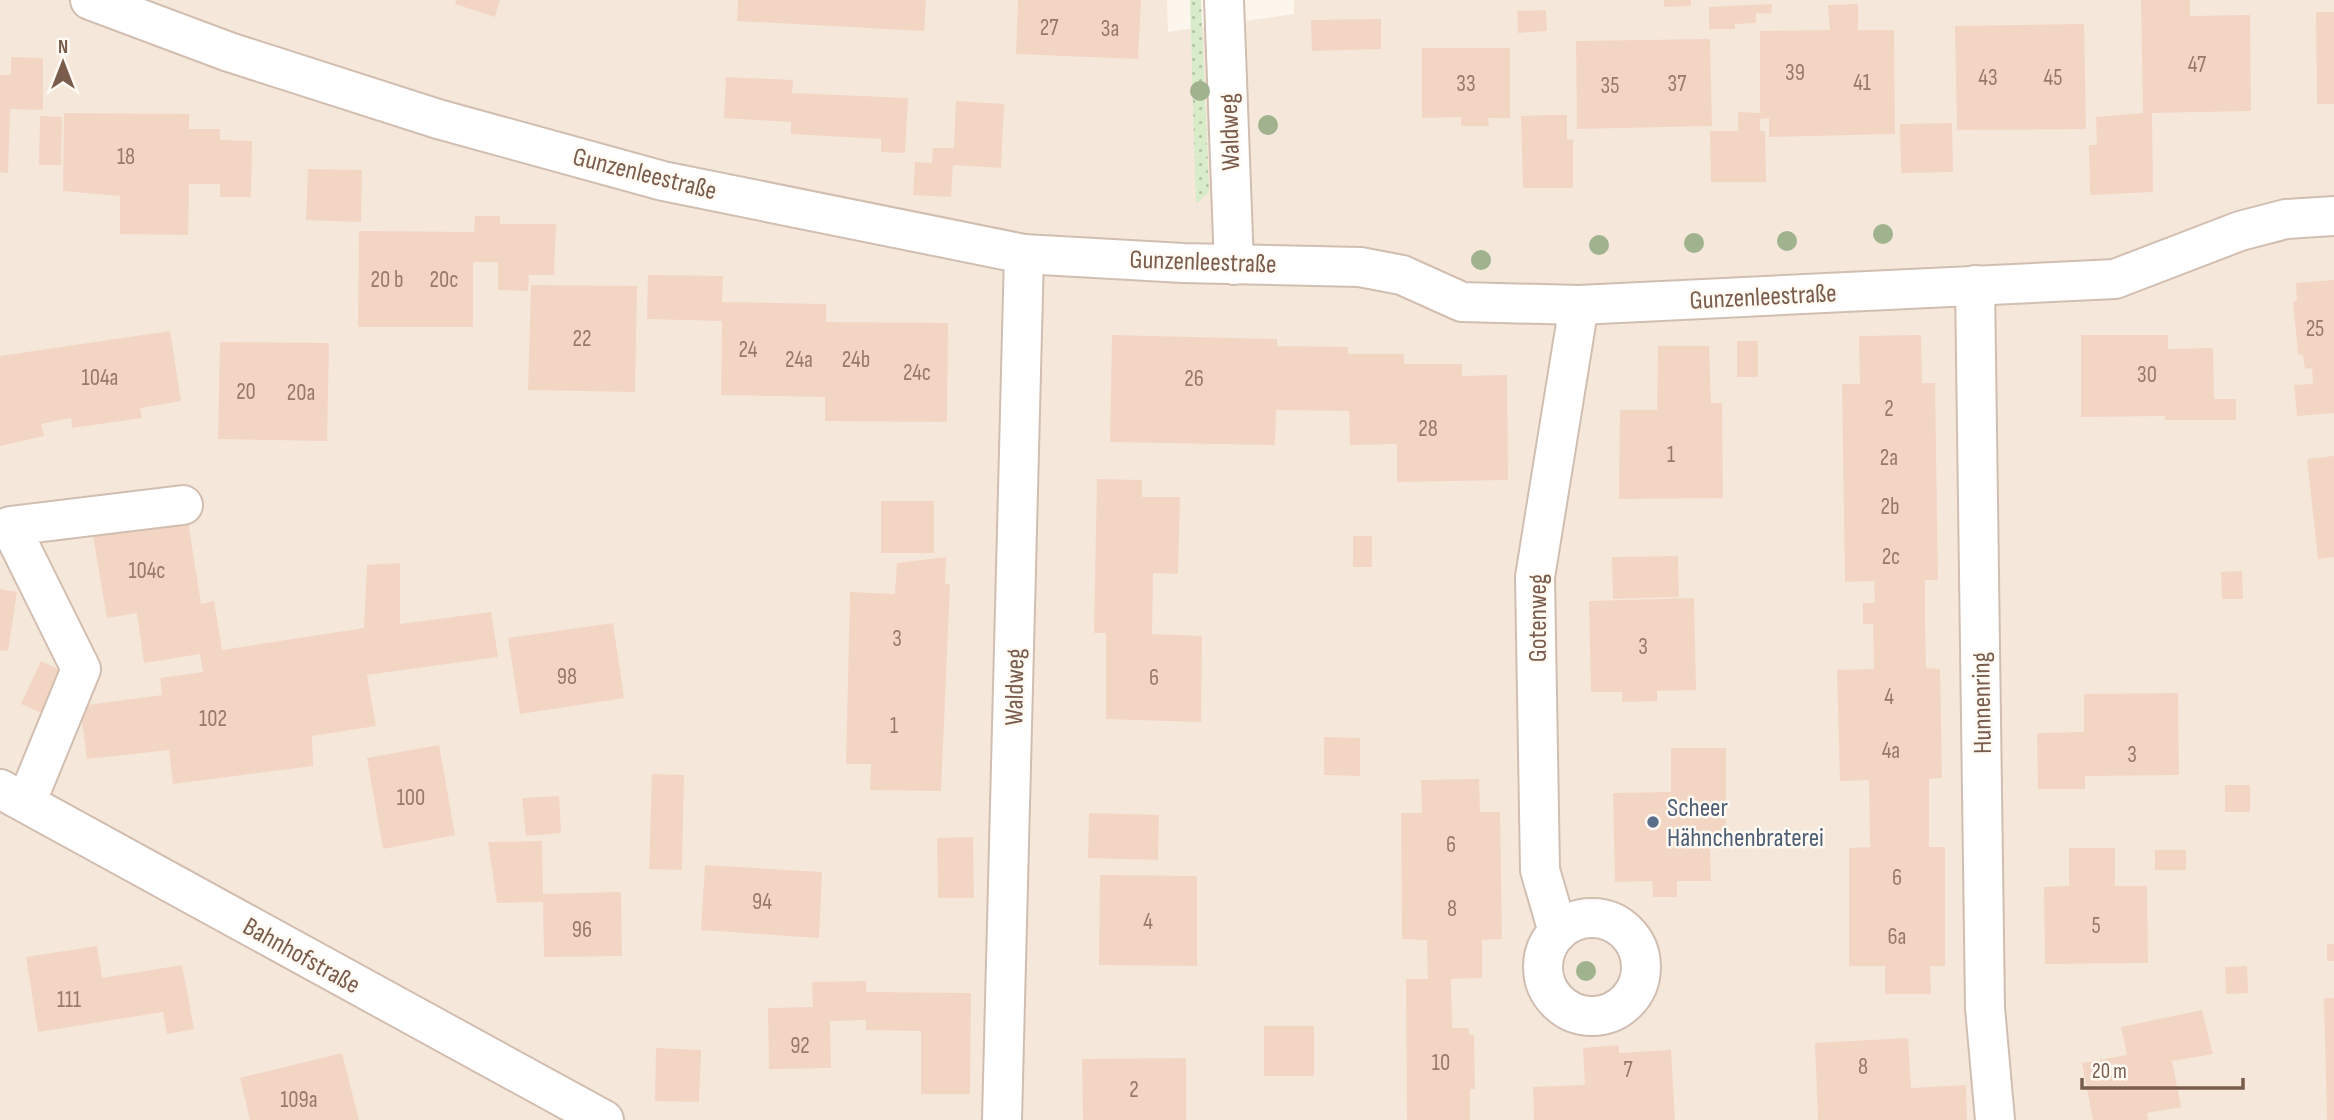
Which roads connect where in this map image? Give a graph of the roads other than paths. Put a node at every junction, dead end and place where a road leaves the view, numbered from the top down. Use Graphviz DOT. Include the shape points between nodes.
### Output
graph roads {
  1 [pos="90,0"];
  2 [pos="1224,0"];
  3 [pos="2334,216"];
  4 [pos="1024,254"];
  5 [pos="1234,265"];
  6 [pos="1975,285"];
  7 [pos="1578,305"];
  8 [pos="183,505"];
  9 [pos="13,796"];
  10 [pos="1558,932"];
  11 [pos="604,1120"];
  12 [pos="1002,1120"];
  13 [pos="1995,1120"];
  1 -- 4 [label="street, Gunzenleestraße" via="229,52 438,119 650,177"];
  2 -- 5 [label="street, Waldweg"];
  3 -- 6 [label="street, Gunzenleestraße" via="2286,219 2240,231 2115,279"];
  4 -- 5 [label="street, Gunzenleestraße"];
  4 -- 12 [label="street, Waldweg"];
  5 -- 7 [label="street, Gunzenleestraße" via="1360,267 1402,275 1462,302"];
  6 -- 7 [label="street, Gunzenleestraße"];
  6 -- 13 [label="street, Hunnenring" via="1985,1008"];
  7 -- 10 [label="street, Gotenweg" via="1535,577 1540,870"];
  8 -- 9 [label="street" via="10,526 81,669"];
  9 -- 11 [label="street, Bahnhofstraße"];
}
